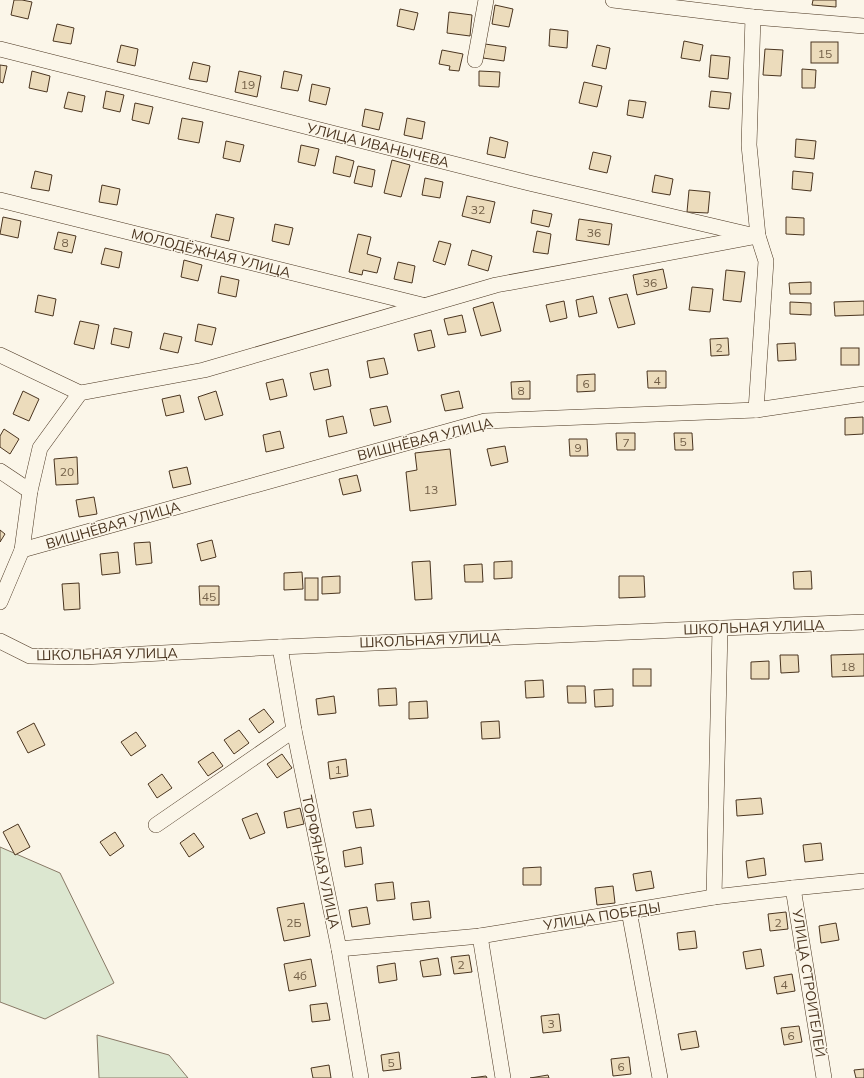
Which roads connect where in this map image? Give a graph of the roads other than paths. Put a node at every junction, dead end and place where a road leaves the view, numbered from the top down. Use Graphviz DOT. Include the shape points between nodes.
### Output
graph roads {
  1 [pos="486,0"];
  2 [pos="613,0"];
  3 [pos="753,17"];
  4 [pos="864,26"];
  5 [pos="0,49"];
  6 [pos="475,60"];
  7 [pos="0,200"];
  8 [pos="758,236"];
  9 [pos="423,305"];
  10 [pos="0,355"];
  11 [pos="80,394"];
  12 [pos="864,394"];
  13 [pos="756,410"];
  14 [pos="0,471"];
  15 [pos="30,491"];
  16 [pos="22,550"];
  17 [pos="0,602"];
  18 [pos="864,622"];
  19 [pos="720,628"];
  20 [pos="0,641"];
  21 [pos="280,647"];
  22 [pos="294,730"];
  23 [pos="156,826"];
  24 [pos="864,881"];
  25 [pos="793,888"];
  26 [pos="714,897"];
  27 [pos="629,911"];
  28 [pos="480,936"];
  29 [pos="339,949"];
  30 [pos="361,1078"];
  31 [pos="503,1078"];
  32 [pos="660,1078"];
  33 [pos="824,1078"];
  1 -- 6 [label="street"];
  2 -- 3 [label="street"];
  3 -- 4 [label="street"];
  3 -- 8 [label="street" via="749,145"];
  5 -- 8 [label="street, УЛИЦА ИВАНЫЧЕВА" via="529,184"];
  7 -- 9 [label="street, МОЛОДЁЖНАЯ УЛИЦА"];
  8 -- 9 [label="street" via="496,285"];
  8 -- 13 [label="street" via="766,261"];
  9 -- 11 [label="street" via="204,370"];
  10 -- 11 [label="street"];
  11 -- 15 [label="street" via="40,448"];
  12 -- 13 [label="street, ВИШНЁВАЯ УЛИЦА"];
  13 -- 16 [label="street, ВИШНЁВАЯ УЛИЦА" via="485,421"];
  14 -- 15 [label="street"];
  15 -- 16 [label="street"];
  16 -- 17 [label="street"];
  18 -- 19 [label="street, ШКОЛЬНАЯ УЛИЦА"];
  19 -- 21 [label="street, ШКОЛЬНАЯ УЛИЦА"];
  19 -- 26 [label="street"];
  20 -- 21 [label="street, ШКОЛЬНАЯ УЛИЦА" via="30,656 68,657"];
  21 -- 22 [label="street, ТОРФЯНАЯ УЛИЦА"];
  22 -- 23 [label="street"];
  22 -- 29 [label="street, ТОРФЯНАЯ УЛИЦА"];
  24 -- 25 [label="street, УЛИЦА ПОБЕДЫ"];
  25 -- 26 [label="street, УЛИЦА ПОБЕДЫ"];
  25 -- 33 [label="street, УЛИЦА СТРОИТЕЛЕЙ"];
  26 -- 27 [label="street, УЛИЦА ПОБЕДЫ"];
  27 -- 28 [label="street, УЛИЦА ПОБЕДЫ"];
  27 -- 32 [label="street"];
  28 -- 29 [label="street, УЛИЦА ПОБЕДЫ"];
  28 -- 31 [label="street"];
  29 -- 30 [label="street, ТОРФЯНАЯ УЛИЦА"];
}
